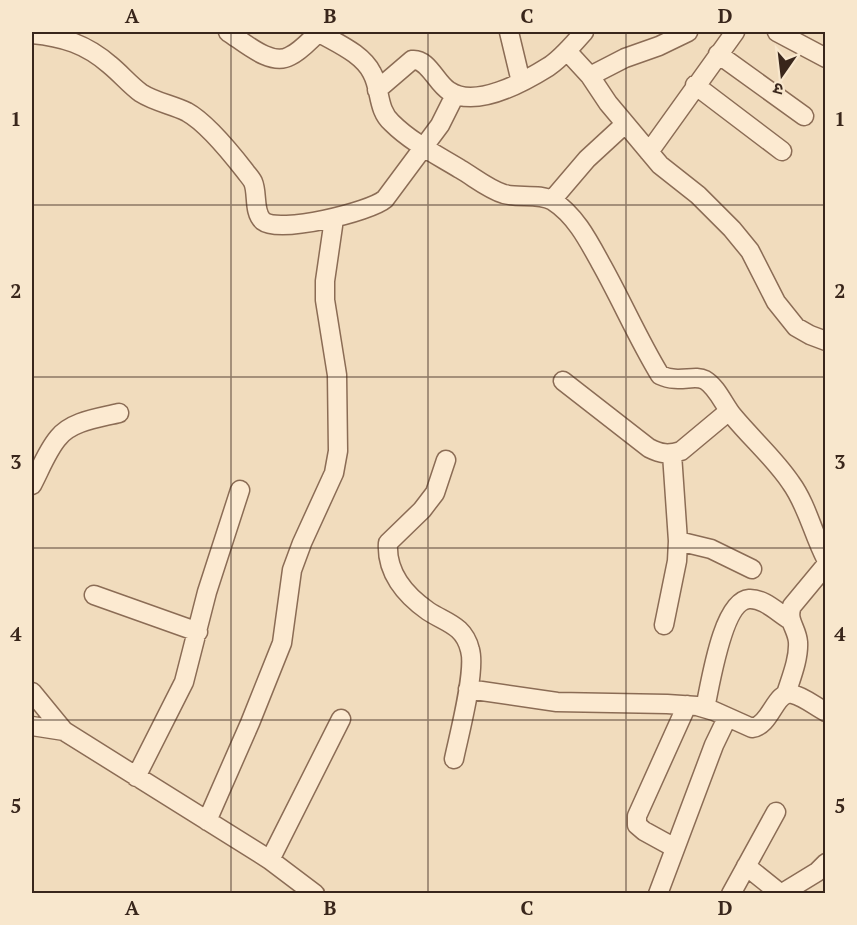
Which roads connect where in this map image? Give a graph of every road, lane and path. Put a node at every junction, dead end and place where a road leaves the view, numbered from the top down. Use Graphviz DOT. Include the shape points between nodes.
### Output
graph roads {
  1 [pos="228,32"];
  2 [pos="319,32"];
  3 [pos="509,32"];
  4 [pos="584,32"];
  5 [pos="688,32"];
  6 [pos="735,32"];
  7 [pos="777,32"];
  8 [pos="32,34"];
  9 [pos="81,38"];
  10 [pos="567,51"];
  11 [pos="718,54"];
  12 [pos="825,58"];
  13 [pos="590,76"];
  14 [pos="521,82"];
  15 [pos="695,86"];
  16 [pos="377,90"];
  17 [pos="455,95"];
  18 [pos="804,116"];
  19 [pos="625,124"];
  20 [pos="424,147"];
  21 [pos="782,151"];
  22 [pos="649,152"];
  23 [pos="552,200"];
  24 [pos="334,219"];
  25 [pos="825,341"];
  26 [pos="563,381"];
  27 [pos="729,411"];
  28 [pos="119,413"];
  29 [pos="672,454"];
  30 [pos="446,460"];
  31 [pos="32,485"];
  32 [pos="240,490"];
  33 [pos="678,541"];
  34 [pos="825,559"];
  35 [pos="825,564"];
  36 [pos="752,569"];
  37 [pos="94,595"];
  38 [pos="790,620"];
  39 [pos="664,625"];
  40 [pos="198,632"];
  41 [pos="468,688"];
  42 [pos="32,692"];
  43 [pos="786,694"];
  44 [pos="696,707"];
  45 [pos="825,712"];
  46 [pos="727,718"];
  47 [pos="341,719"];
  48 [pos="32,726"];
  49 [pos="64,731"];
  50 [pos="454,759"];
  51 [pos="136,777"];
  52 [pos="776,812"];
  53 [pos="207,821"];
  54 [pos="675,848"];
  55 [pos="270,860"];
  56 [pos="825,862"];
  57 [pos="746,866"];
  58 [pos="315,894"];
  59 [pos="658,894"];
  60 [pos="731,894"];
  61 [pos="781,894"];
  1 -- 2 [label="street" via="278,60 292,56"];
  2 -- 16 [label="street" via="362,60 372,73"];
  3 -- 14 [label="street"];
  4 -- 10 [label="street"];
  5 -- 13 [label="street"];
  6 -- 11 [label="street"];
  7 -- 12 [label="street"];
  8 -- 9 [label="street"];
  9 -- 24 [label="street" via="143,94 190,114 206,128 253,182 258,212 268,224"];
  10 -- 13 [label="street"];
  10 -- 14 [label="street" via="549,67"];
  11 -- 15 [label="street"];
  11 -- 18 [label="street"];
  13 -- 19 [label="street"];
  14 -- 17 [label="street" via="481,96"];
  15 -- 21 [label="street"];
  15 -- 22 [label="street"];
  16 -- 17 [label="street" via="417,59 442,87"];
  16 -- 20 [label="street" via="387,118"];
  17 -- 20 [label="street"];
  19 -- 22 [label="street"];
  19 -- 23 [label="street" via="587,159"];
  20 -- 23 [label="street" via="502,194"];
  20 -- 24 [label="street" via="386,199"];
  22 -- 25 [label="street" via="732,228 750,251 776,302 796,327"];
  23 -- 27 [label="street" via="586,236 660,375 706,381"];
  24 -- 53 [label="street" via="325,300 338,375 338,451 334,473 292,570 282,643"];
  26 -- 29 [label="street" via="649,448"];
  27 -- 29 [label="street" via="681,452"];
  27 -- 34 [label="street" via="792,483"];
  28 -- 31 [label="street" via="67,430 58,438"];
  29 -- 33 [label="street"];
  30 -- 41 [label="street" via="435,493 387,543 387,555 392,573 405,591 428,611 453,623 463,636 472,659"];
  32 -- 40 [label="street"];
  33 -- 36 [label="street" via="711,549"];
  33 -- 39 [label="street"];
  35 -- 38 [label="street" via="792,606"];
  37 -- 40 [label="street"];
  38 -- 43 [label="street" via="798,650"];
  38 -- 44 [label="street" via="752,599 735,608"];
  40 -- 51 [label="street" via="184,682"];
  41 -- 44 [label="street" via="557,702"];
  41 -- 50 [label="street"];
  42 -- 49 [label="street"];
  43 -- 45 [label="street"];
  43 -- 46 [label="street" via="758,728"];
  44 -- 46 [label="street"];
  44 -- 54 [label="street" via="637,816 637,825 644,831"];
  46 -- 54 [label="street"];
  47 -- 55 [label="street"];
  48 -- 49 [label="street"];
  49 -- 51 [label="street"];
  51 -- 53 [label="street"];
  52 -- 57 [label="street"];
  53 -- 55 [label="street"];
  54 -- 59 [label="street"];
  55 -- 58 [label="street"];
  56 -- 61 [label="street" via="817,872"];
  57 -- 60 [label="street"];
  57 -- 61 [label="street"];
}
